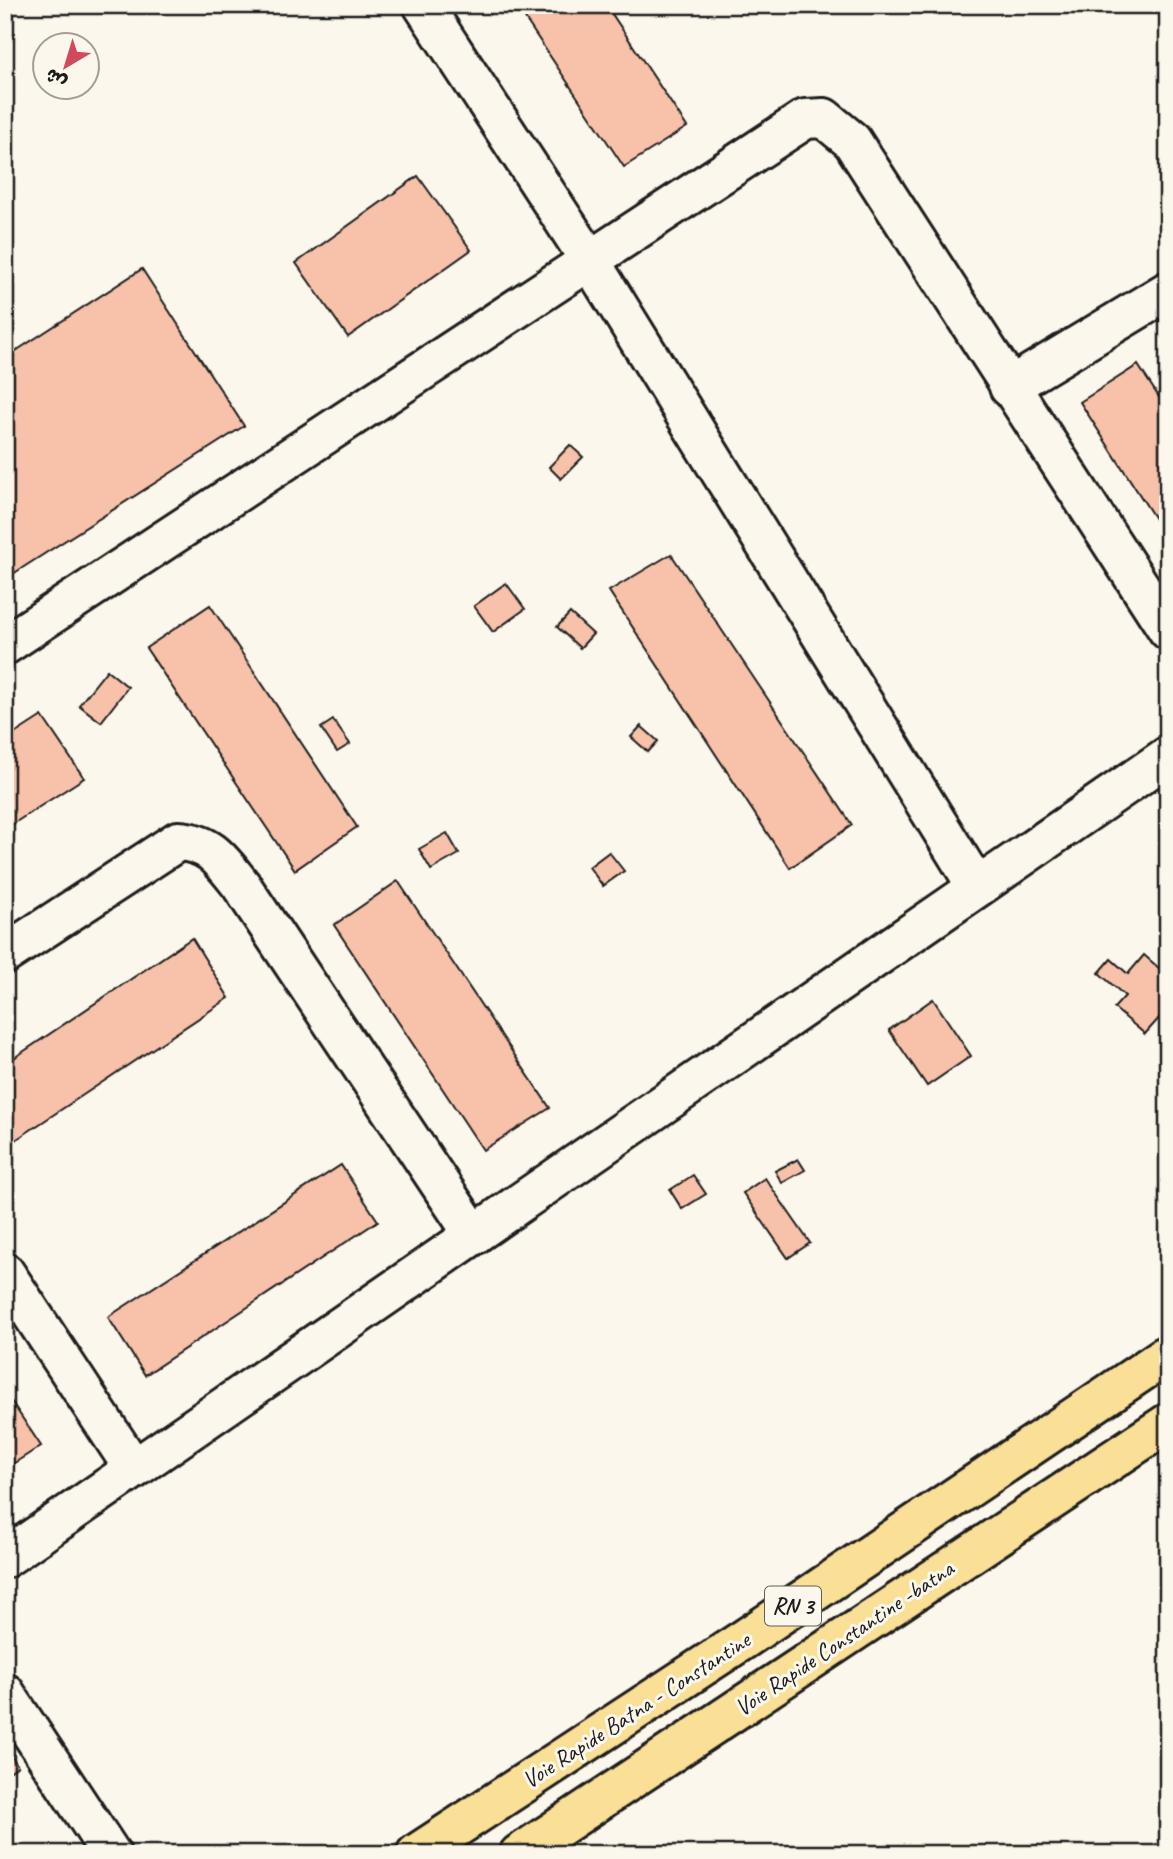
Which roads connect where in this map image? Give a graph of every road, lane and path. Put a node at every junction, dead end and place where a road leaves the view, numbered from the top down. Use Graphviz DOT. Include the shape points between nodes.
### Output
graph roads {
  1 [pos="423,5"];
  2 [pos="589,259"];
  3 [pos="1168,291"];
  4 [pos="1009,387"];
  5 [pos="1168,629"];
  6 [pos="5,645"];
  7 [pos="1168,756"];
  8 [pos="977,887"];
  9 [pos="5,954"];
  10 [pos="474,1235"];
  11 [pos="5,1273"];
  12 [pos="1168,1354"];
  13 [pos="1168,1423"];
  14 [pos="134,1469"];
  15 [pos="5,1558"];
  16 [pos="5,1693"];
  17 [pos="111,1854"];
  18 [pos="416,1854"];
  19 [pos="519,1854"];
  1 -- 2 [label="lane"];
  2 -- 4 [label="lane" via="783,130 805,119 824,118 852,141"];
  2 -- 6 [label="lane"];
  2 -- 8 [label="lane"];
  3 -- 4 [label="lane"];
  4 -- 5 [label="lane"];
  7 -- 8 [label="lane"];
  8 -- 10 [label="lane"];
  9 -- 10 [label="lane" via="178,841 199,843 241,885"];
  10 -- 14 [label="lane"];
  11 -- 14 [label="lane"];
  12 -- 18 [label="highway, Voie Rapide Batna - Constantine / RN 3"];
  13 -- 19 [label="highway, Voie Rapide Constantine -batna / RN 3"];
  14 -- 15 [label="lane"];
  16 -- 17 [label="lane"];
}
